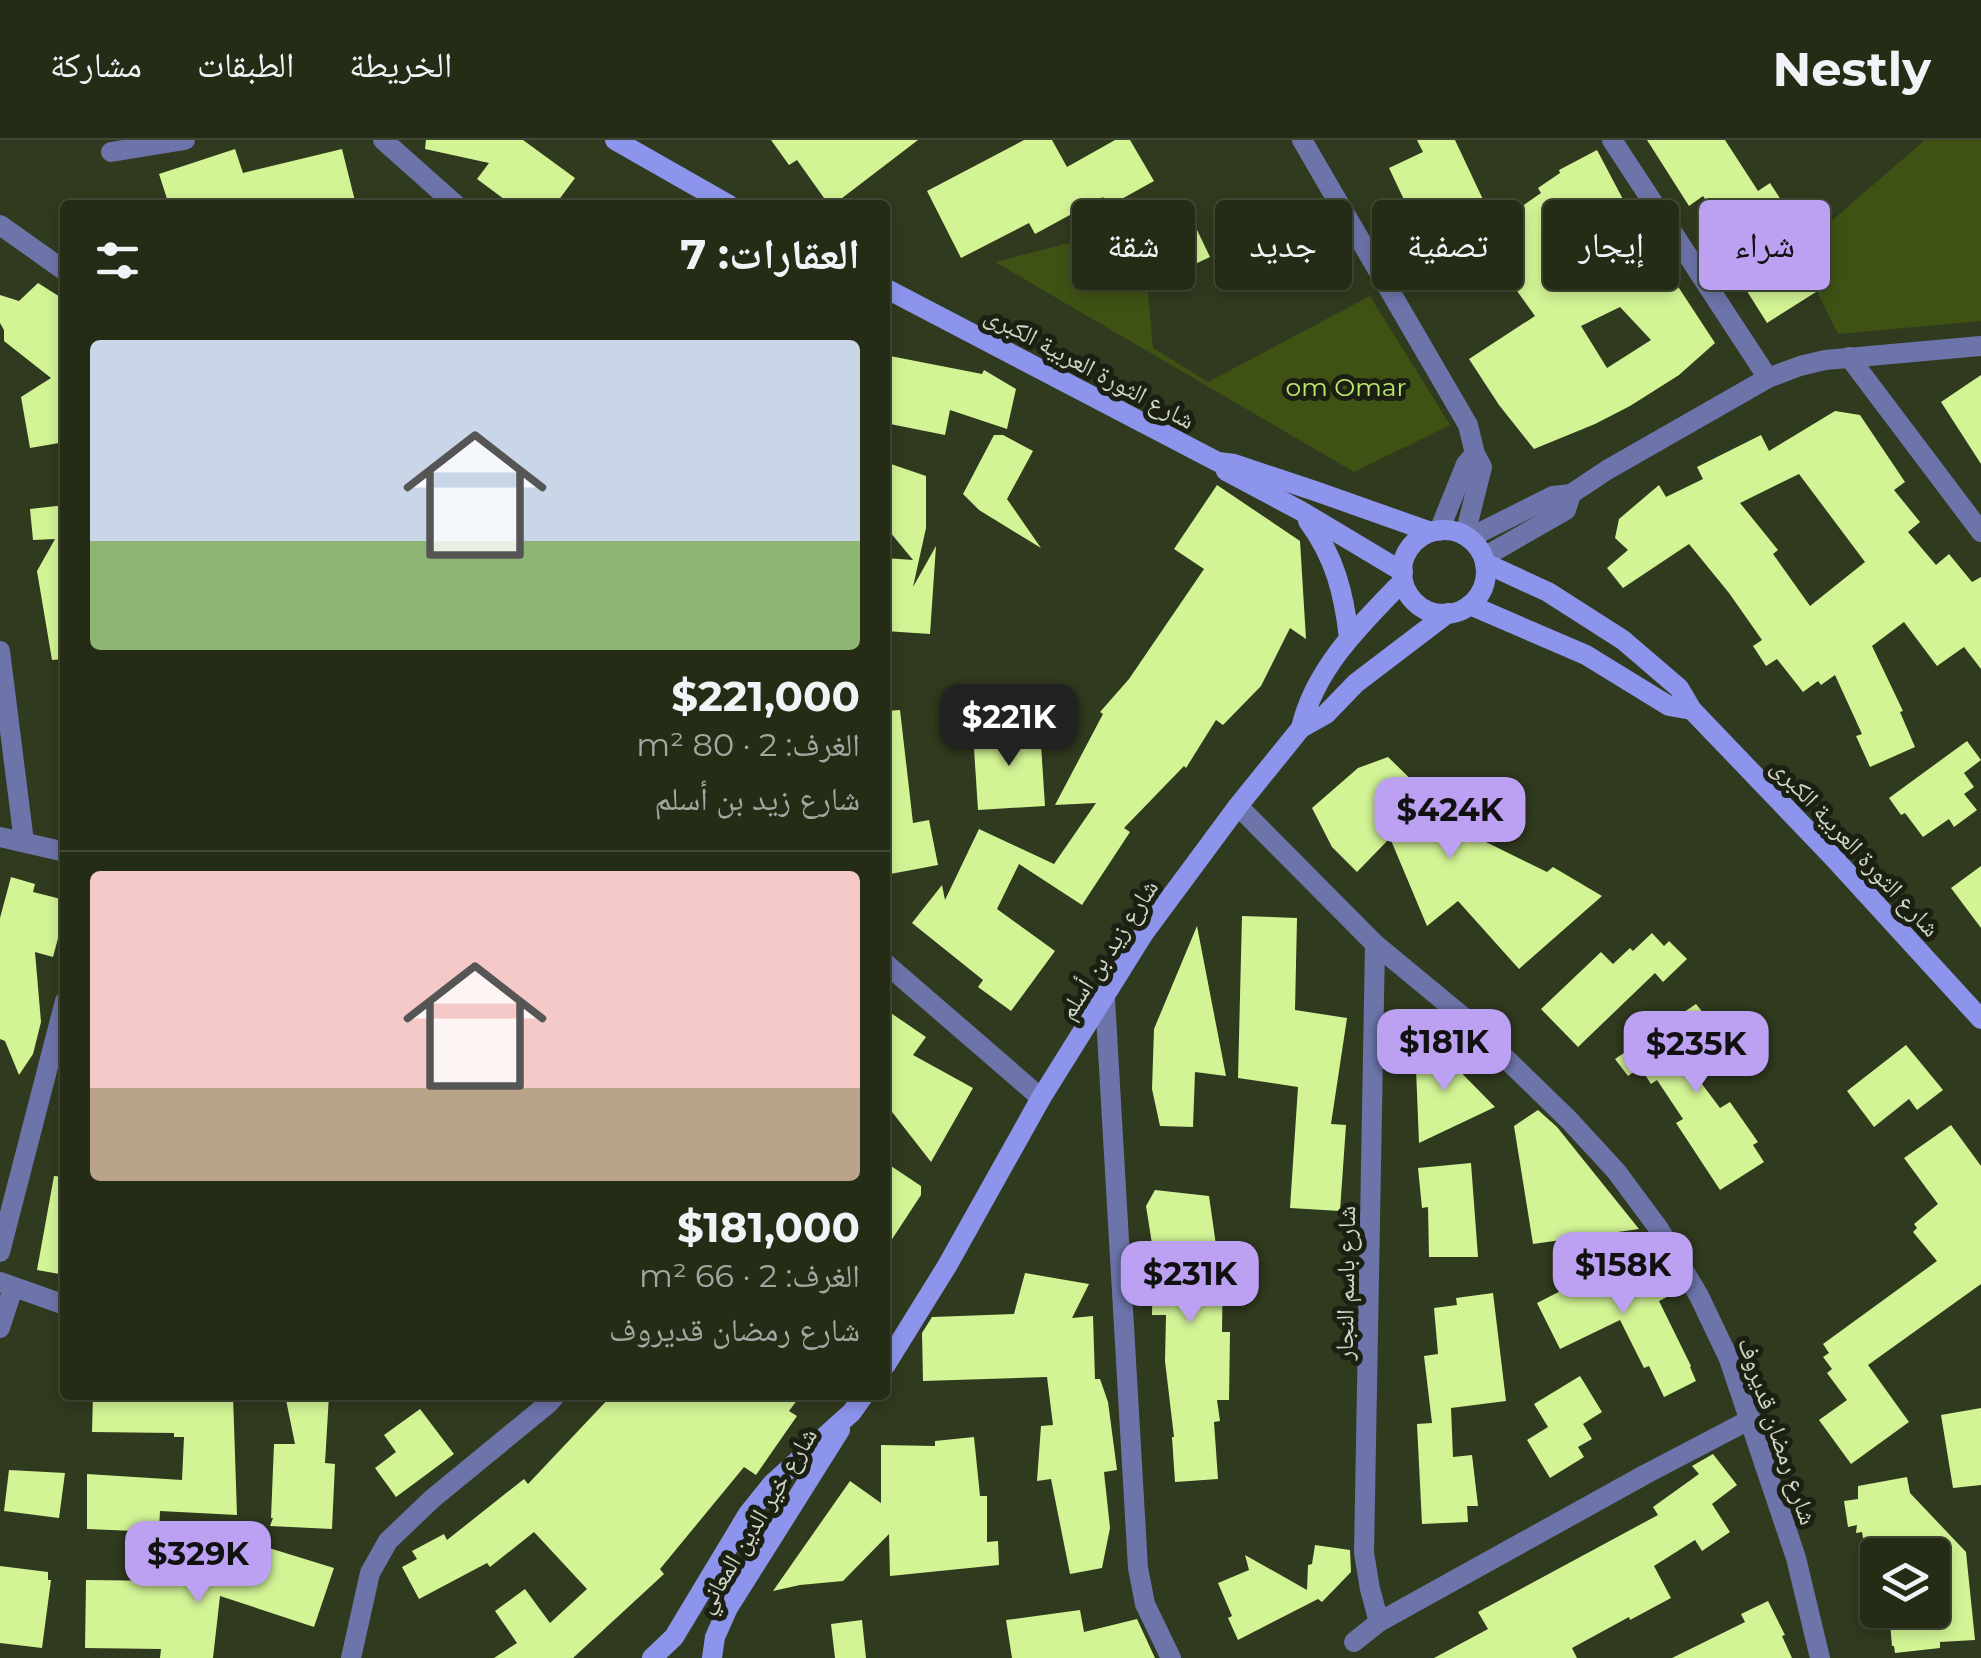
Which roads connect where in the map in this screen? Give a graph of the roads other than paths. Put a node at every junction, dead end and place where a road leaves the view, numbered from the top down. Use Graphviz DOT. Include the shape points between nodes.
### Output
graph roads {
  1 [pos="185,140"];
  2 [pos="383,140"];
  3 [pos="615,140"];
  4 [pos="1302,140"];
  5 [pos="1612,140"];
  6 [pos="111,152"];
  7 [pos="450,200"];
  8 [pos="720,200"];
  9 [pos="0,224"];
  10 [pos="60,267"];
  11 [pos="890,291"];
  12 [pos="1981,346"];
  13 [pos="1849,357"];
  14 [pos="1768,378"];
  15 [pos="1475,454"];
  16 [pos="1218,462"];
  17 [pos="1571,494"];
  18 [pos="1301,511"];
  19 [pos="1435,532"];
  20 [pos="1981,532"];
  21 [pos="1467,537"];
  22 [pos="1484,560"];
  23 [pos="1403,577"];
  24 [pos="1470,605"];
  25 [pos="1448,613"];
  26 [pos="1348,638"];
  27 [pos="0,651"];
  28 [pos="1692,710"];
  29 [pos="1302,728"];
  30 [pos="1238,806"];
  31 [pos="0,837"];
  32 [pos="24,842"];
  33 [pos="60,851"];
  34 [pos="1375,944"];
  35 [pos="890,968"];
  36 [pos="1105,999"];
  37 [pos="60,1020"];
  38 [pos="1981,1020"];
  39 [pos="1042,1098"];
  40 [pos="0,1252"];
  41 [pos="6,1285"];
  42 [pos="60,1303"];
  43 [pos="0,1328"];
  44 [pos="890,1358"];
  45 [pos="547,1400"];
  46 [pos="858,1403"];
  47 [pos="1751,1419"];
  48 [pos="1379,1622"];
  49 [pos="1354,1642"];
  50 [pos="674,1648"];
  51 [pos="350,1658"];
  52 [pos="652,1658"];
  53 [pos="712,1658"];
  54 [pos="1171,1658"];
  55 [pos="1820,1658"];
  1 -- 6 [label="street"];
  2 -- 7 [label="street"];
  3 -- 8 [label="street"];
  4 -- 15 [label="street" via="1464,416"];
  5 -- 14 [label="street"];
  9 -- 10 [label="street"];
  11 -- 16 [label="street, شارع الثورة العربية الكبرى"];
  12 -- 13 [label="street"];
  13 -- 14 [label="street"];
  13 -- 20 [label="street"];
  14 -- 17 [label="street"];
  15 -- 19 [label="street"];
  15 -- 21 [label="street" via="1482,466"];
  16 -- 18 [label="street, شارع الثورة العربية الكبرى"];
  16 -- 19 [label="street, شارع الثورة العربية الكبرى"];
  17 -- 21 [label="street"];
  17 -- 22 [label="street" via="1566,510"];
  18 -- 23 [label="street, شارع الثورة العربية الكبرى"];
  18 -- 26 [label="street" via="1332,561"];
  19 -- 21 [label="street"];
  19 -- 23 [label="street" via="1408,552"];
  21 -- 22 [label="street"];
  22 -- 24 [label="street" via="1484,586"];
  22 -- 28 [label="street, شارع الثورة العربية الكبرى" via="1624,640 1679,688"];
  23 -- 25 [label="street" via="1420,605"];
  23 -- 26 [label="street, شارع زيد بن أسلم"];
  24 -- 25 [label="street"];
  24 -- 28 [label="street, شارع الثورة العربية الكبرى" via="1586,655 1669,706"];
  25 -- 29 [label="street, شارع زيد بن أسلم"];
  26 -- 29 [label="street, شارع زيد بن أسلم" via="1308,701"];
  27 -- 32 [label="street"];
  28 -- 38 [label="street, شارع الثورة العربية الكبرى"];
  29 -- 30 [label="street, شارع زيد بن أسلم"];
  30 -- 34 [label="street, شارع رمضان قديروف"];
  30 -- 36 [label="street, شارع زيد بن أسلم"];
  31 -- 32 [label="street"];
  32 -- 33 [label="street"];
  34 -- 47 [label="street, شارع رمضان قديروف" via="1462,1016 1616,1171 1699,1296"];
  34 -- 48 [label="street, شارع باسم النجار" via="1364,1553"];
  35 -- 39 [label="street"];
  36 -- 39 [label="street, شارع زيد بن أسلم"];
  36 -- 54 [label="street" via="1138,1568"];
  37 -- 40 [label="street"];
  39 -- 44 [label="street, شارع زيد بن أسلم"];
  41 -- 42 [label="street"];
  41 -- 43 [label="street"];
  45 -- 51 [label="street" via="388,1540 370,1572"];
  46 -- 50 [label="street" via="748,1514"];
  46 -- 53 [label="street, شارع خير الدين المعاني" via="728,1608"];
  47 -- 48 [label="street"];
  47 -- 55 [label="street, شارع رمضان قديروف"];
  48 -- 49 [label="street"];
  50 -- 52 [label="street"];
}
